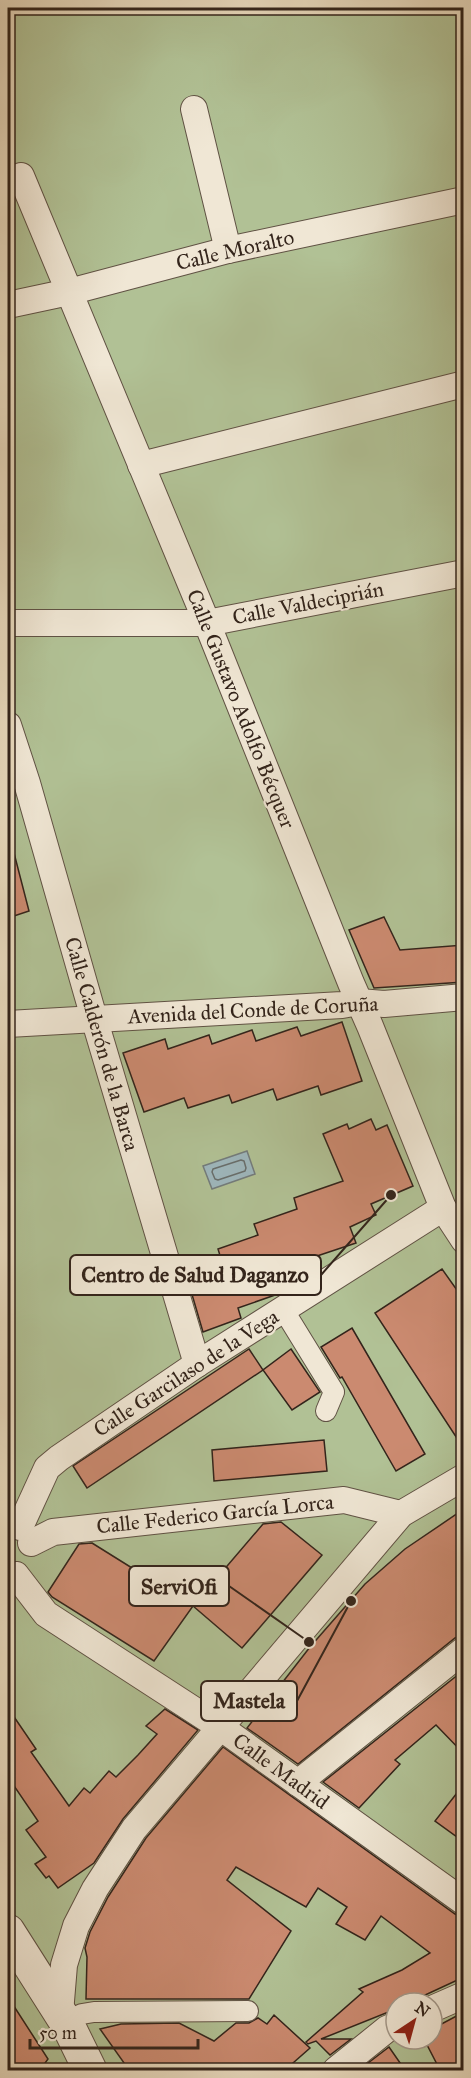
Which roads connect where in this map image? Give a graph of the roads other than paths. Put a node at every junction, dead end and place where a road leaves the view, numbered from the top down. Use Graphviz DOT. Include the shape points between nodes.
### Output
graph roads {
  1 [pos="194,110"];
  2 [pos="21,176"];
  3 [pos="464,200"];
  4 [pos="228,250"];
  5 [pos="69,291"];
  6 [pos="8,305"];
  7 [pos="464,384"];
  8 [pos="141,465"];
  9 [pos="464,573"];
  10 [pos="8,623"];
  11 [pos="207,623"];
  12 [pos="8,725"];
  13 [pos="17,784"];
  14 [pos="464,998"];
  15 [pos="359,1002"];
  16 [pos="94,1018"];
  17 [pos="8,1024"];
  18 [pos="443,1208"];
  19 [pos="464,1240"];
  20 [pos="283,1309"];
  21 [pos="197,1364"];
  22 [pos="326,1411"];
  23 [pos="464,1477"];
  24 [pos="401,1514"];
  25 [pos="20,1531"];
  26 [pos="12,1576"];
  27 [pos="464,1650"];
  28 [pos="220,1727"];
  29 [pos="298,1783"];
  30 [pos="464,1902"];
  31 [pos="8,1931"];
  32 [pos="464,1995"];
  33 [pos="444,2004"];
  34 [pos="248,2011"];
  35 [pos="63,2017"];
  36 [pos="384,2031"];
  37 [pos="85,2066"];
  38 [pos="336,2070"];
  1 -- 4 [label="street"];
  2 -- 5 [label="street, Calle Gustavo Adolfo Bécquer"];
  3 -- 4 [label="street, Calle Moralto"];
  4 -- 5 [label="street, Calle Moralto"];
  5 -- 6 [label="street, Calle Moralto"];
  5 -- 8 [label="street, Calle Gustavo Adolfo Bécquer"];
  7 -- 8 [label="street"];
  8 -- 11 [label="street, Calle Gustavo Adolfo Bécquer"];
  9 -- 11 [label="street, Calle Valdeciprián"];
  10 -- 11 [label="street, Calle Valdeciprián"];
  11 -- 15 [label="street, Calle Gustavo Adolfo Bécquer"];
  12 -- 13 [label="street, Calle Calderón de la Barca"];
  13 -- 16 [label="street, Calle Calderón de la Barca"];
  14 -- 15 [label="street, Avenida del Conde de Coruña"];
  15 -- 16 [label="street, Avenida del Conde de Coruña"];
  15 -- 18 [label="street, Calle Gustavo Adolfo Bécquer"];
  16 -- 17 [label="street, Avenida del Conde de Coruña"];
  16 -- 21 [label="street, Calle Calderón de la Barca"];
  18 -- 19 [label="street, Calle Gustavo Adolfo Bécquer"];
  18 -- 20 [label="street, Calle Garcilaso de la Vega"];
  20 -- 21 [label="street, Calle Garcilaso de la Vega"];
  20 -- 22 [label="street" via="334,1392"];
  21 -- 25 [label="street, Calle Garcilaso de la Vega" via="47,1468"];
  23 -- 24 [label="street"];
  24 -- 25 [label="street, Calle Federico García Lorca" via="344,1500 53,1532"];
  24 -- 28 [label="street"];
  25 -- 26 [label="street, Calle Garcilaso de la Vega" via="32,1553 29,1562"];
  26 -- 28 [label="street, Calle Madrid" via="46,1614"];
  27 -- 29 [label="street"];
  28 -- 29 [label="street, Calle Madrid"];
  28 -- 35 [label="street" via="134,1829 94,1889 76,1926 64,1965"];
  29 -- 30 [label="street, Calle Madrid"];
  31 -- 35 [label="street"];
  32 -- 33 [label="street"];
  34 -- 35 [label="street" via="94,2012"];
  35 -- 37 [label="street"];
  36 -- 38 [label="street"];
}
